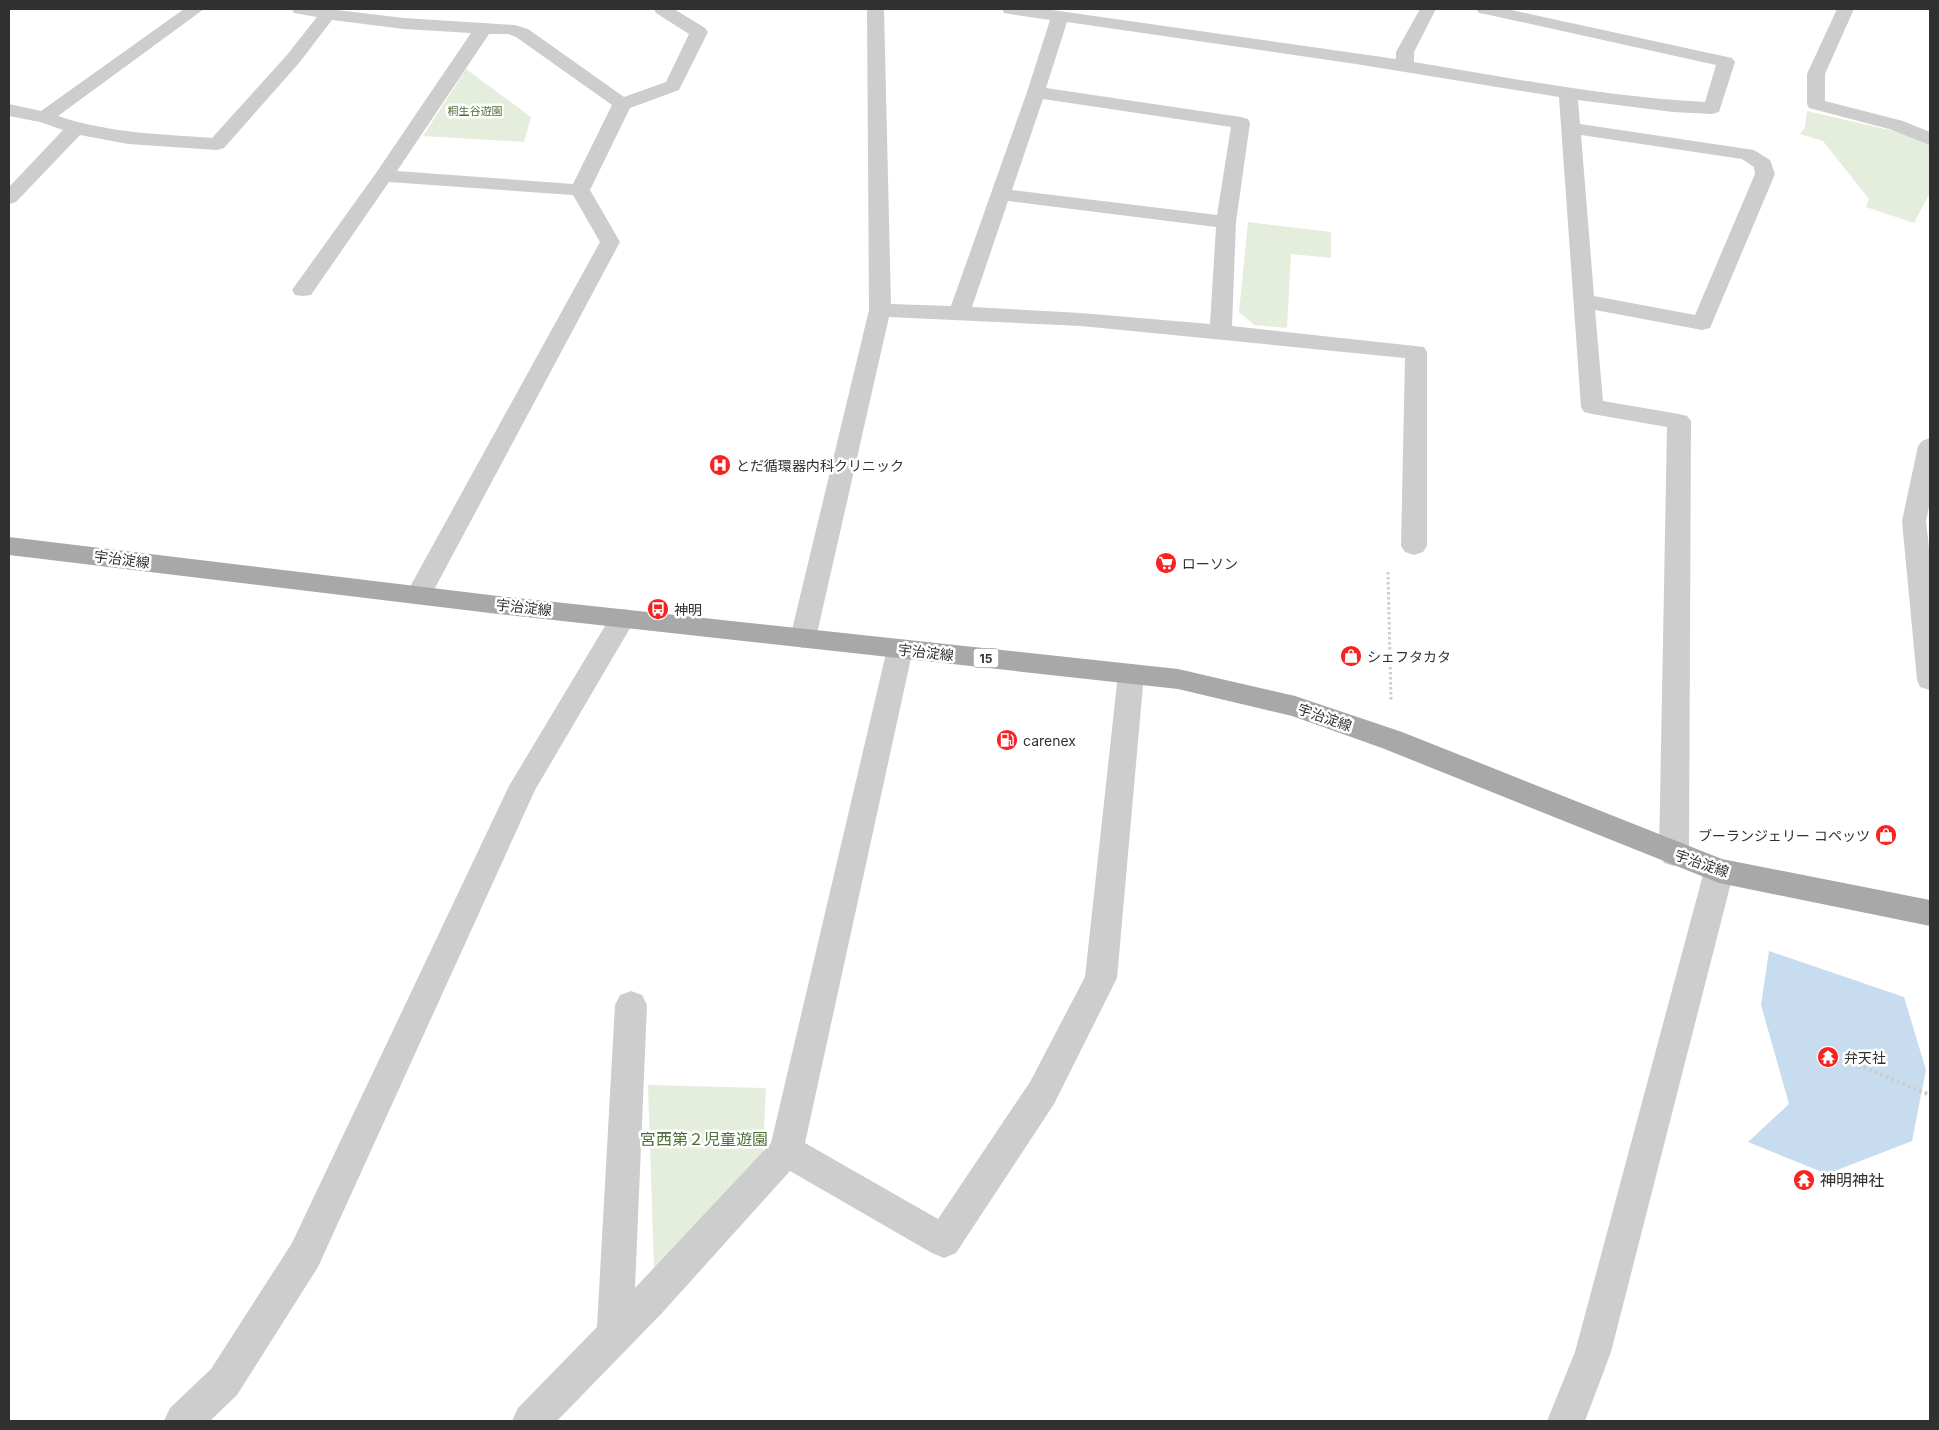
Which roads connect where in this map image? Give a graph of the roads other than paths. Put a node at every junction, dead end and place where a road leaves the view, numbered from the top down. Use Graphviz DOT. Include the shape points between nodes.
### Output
graph roads {
  1 [pos="195,9"];
  2 [pos="300,9"];
  3 [pos="662,9"];
  4 [pos="875,9"];
  5 [pos="1010,9"];
  6 [pos="1428,9"];
  7 [pos="1484,9"];
  8 [pos="1845,9"];
  9 [pos="328,14"];
  10 [pos="401,15"];
  11 [pos="1060,16"];
  12 [pos="484,28"];
  13 [pos="1405,66"];
  14 [pos="1036,92"];
  15 [pos="1568,94"];
  16 [pos="622,104"];
  17 [pos="9,110"];
  18 [pos="44,117"];
  19 [pos="76,128"];
  20 [pos="1571,128"];
  21 [pos="1930,139"];
  22 [pos="384,176"];
  23 [pos="580,190"];
  24 [pos="1000,194"];
  25 [pos="9,198"];
  26 [pos="1226,222"];
  27 [pos="303,290"];
  28 [pos="1584,301"];
  29 [pos="880,310"];
  30 [pos="960,311"];
  31 [pos="1221,332"];
  32 [pos="1930,448"];
  33 [pos="9,546"];
  34 [pos="1414,546"];
  35 [pos="419,594"];
  36 [pos="622,618"];
  37 [pos="803,638"];
  38 [pos="900,649"];
  39 [pos="1131,674"];
  40 [pos="1930,680"];
  41 [pos="1674,854"];
  42 [pos="1719,871"];
  43 [pos="1930,914"];
  44 [pos="631,1005"];
  45 [pos="786,1151"];
  46 [pos="615,1335"];
  47 [pos="182,1421"];
  48 [pos="531,1421"];
  49 [pos="1566,1421"];
  1 -- 18 [label="street"];
  2 -- 9 [label="street"];
  3 -- 16 [label="street" via="700,32 673,86"];
  4 -- 29 [label="street"];
  5 -- 11 [label="street"];
  6 -- 13 [label="street" via="1405,52"];
  7 -- 15 [label="street" via="1726,62 1712,108 1667,107"];
  8 -- 21 [label="street" via="1816,74 1816,104 1896,125"];
  9 -- 10 [label="street"];
  9 -- 19 [label="street" via="293,59 217,144 128,138"];
  10 -- 12 [label="street"];
  11 -- 13 [label="street"];
  11 -- 14 [label="street"];
  12 -- 16 [label="street" via="522,33"];
  12 -- 22 [label="street"];
  13 -- 15 [label="street"];
  14 -- 24 [label="street"];
  14 -- 26 [label="street" via="1241,123"];
  15 -- 20 [label="street"];
  16 -- 23 [label="street"];
  17 -- 18 [label="street"];
  18 -- 19 [label="street"];
  19 -- 25 [label="street"];
  20 -- 28 [label="street"];
  20 -- 28 [label="street" via="1747,154 1763,164 1765,174 1702,323"];
  22 -- 23 [label="street"];
  22 -- 27 [label="street"];
  23 -- 35 [label="street" via="610,242"];
  24 -- 26 [label="street"];
  24 -- 30 [label="street"];
  26 -- 31 [label="street"];
  28 -- 41 [label="street" via="1592,407 1679,421"];
  29 -- 30 [label="street"];
  29 -- 37 [label="street"];
  30 -- 31 [label="street"];
  31 -- 34 [label="street" via="1416,352"];
  32 -- 40 [label="street" via="1914,521"];
  33 -- 35 [label="main road, 宇治淀線 / 15"];
  35 -- 36 [label="main road, 宇治淀線 / 15"];
  36 -- 37 [label="main road, 宇治淀線 / 15"];
  36 -- 47 [label="street" via="523,786 305,1255 224,1382"];
  37 -- 38 [label="main road, 宇治淀線 / 15"];
  38 -- 39 [label="main road, 宇治淀線 / 15"];
  38 -- 45 [label="street"];
  39 -- 41 [label="main road, 宇治淀線 / 15" via="1178,680 1295,706 1392,740"];
  39 -- 45 [label="street" via="1101,978 1042,1093 944,1242"];
  41 -- 42 [label="main road, 宇治淀線 / 15"];
  42 -- 43 [label="main road, 宇治淀線 / 15"];
  42 -- 49 [label="street" via="1593,1352"];
  44 -- 46 [label="street"];
  45 -- 46 [label="street"];
  46 -- 48 [label="street"];
}
